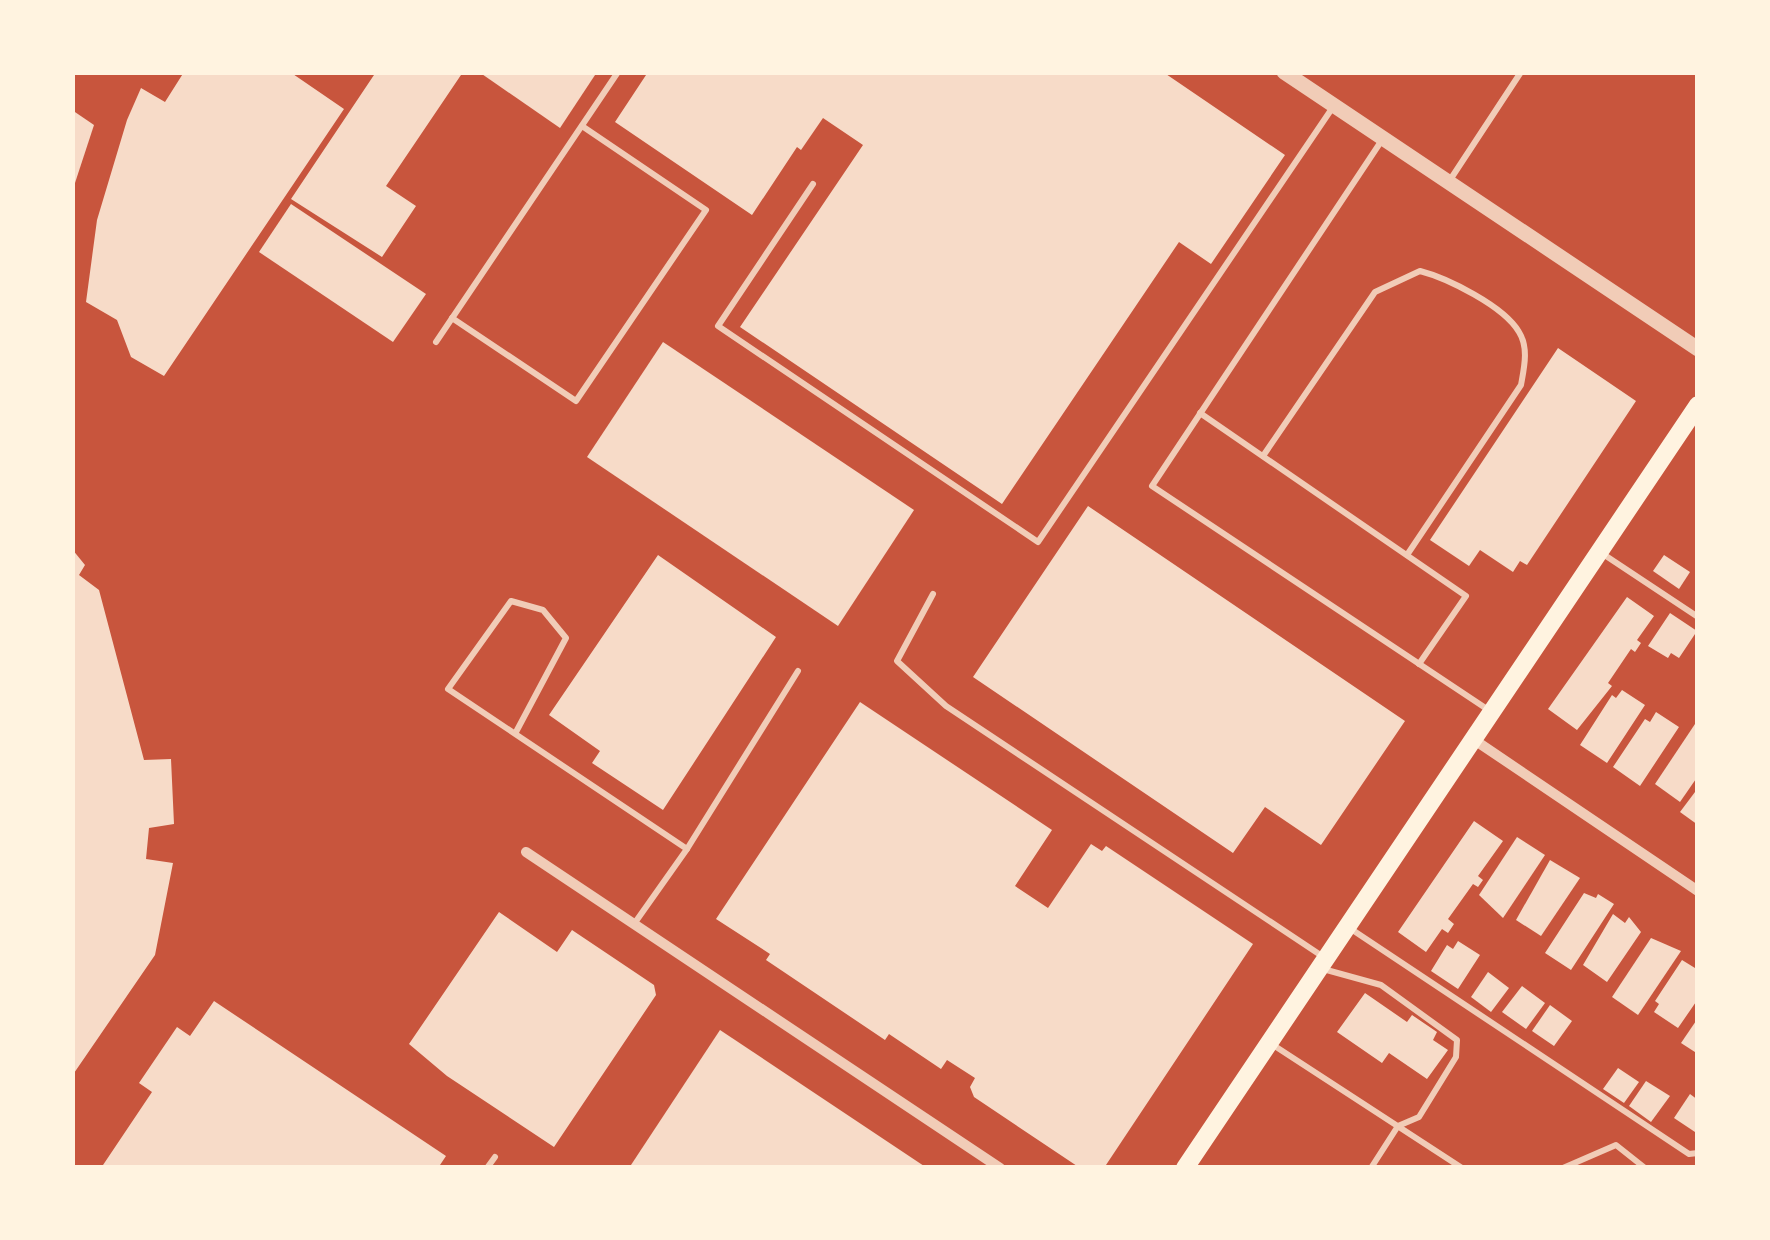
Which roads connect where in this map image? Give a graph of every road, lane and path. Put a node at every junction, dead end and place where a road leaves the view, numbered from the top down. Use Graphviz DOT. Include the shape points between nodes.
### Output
graph roads {
  1 [pos="618,72"];
  2 [pos="1284,72"];
  3 [pos="1521,72"];
  4 [pos="1334,106"];
  5 [pos="582,126"];
  6 [pos="1383,139"];
  7 [pos="1448,183"];
  8 [pos="812,184"];
  9 [pos="452,318"];
  10 [pos="436,342"];
  11 [pos="1698,349"];
  12 [pos="1698,405"];
  13 [pos="1200,413"];
  14 [pos="1263,456"];
  15 [pos="1599,551"];
  16 [pos="1406,555"];
  17 [pos="934,594"];
  18 [pos="1698,617"];
  19 [pos="1419,664"];
  20 [pos="798,671"];
  21 [pos="1492,712"];
  22 [pos="516,732"];
  23 [pos="1473,739"];
  24 [pos="686,850"];
  25 [pos="526,852"];
  26 [pos="1698,891"];
  27 [pos="634,924"];
  28 [pos="1347,926"];
  29 [pos="1322,964"];
  30 [pos="1270,1043"];
  31 [pos="1398,1126"];
  32 [pos="1698,1152"];
  33 [pos="494,1157"];
  34 [pos="487,1168"];
  35 [pos="1000,1168"];
  36 [pos="1186,1168"];
  37 [pos="1371,1168"];
  38 [pos="1462,1168"];
  39 [pos="1563,1168"];
  40 [pos="1645,1168"];
  1 -- 5 [label="lane"];
  2 -- 4 [label="street"];
  3 -- 7 [label="lane"];
  4 -- 6 [label="street"];
  4 -- 8 [label="lane" via="1038,542 718,326"];
  5 -- 9 [label="lane"];
  5 -- 9 [label="lane" via="706,210 576,402"];
  6 -- 7 [label="street"];
  6 -- 13 [label="lane"];
  7 -- 11 [label="street"];
  9 -- 10 [label="lane"];
  12 -- 15 [label="main road"];
  13 -- 14 [label="lane"];
  13 -- 19 [label="lane" via="1152,486"];
  14 -- 16 [label="lane"];
  14 -- 16 [label="lane" via="1376,292 1420,270 1469,292 1519,330 1526,357 1521,385"];
  15 -- 18 [label="lane"];
  15 -- 21 [label="main road"];
  16 -- 19 [label="lane" via="1466,596"];
  17 -- 29 [label="lane" via="897,661 946,706"];
  19 -- 21 [label="lane"];
  20 -- 24 [label="lane"];
  21 -- 23 [label="main road"];
  22 -- 22 [label="lane" via="448,688 511,602 543,610 566,638"];
  22 -- 24 [label="lane"];
  23 -- 26 [label="street"];
  23 -- 28 [label="main road"];
  24 -- 27 [label="lane"];
  25 -- 27 [label="street"];
  27 -- 35 [label="street"];
  28 -- 29 [label="main road"];
  28 -- 32 [label="lane" via="1689,1154"];
  29 -- 30 [label="main road"];
  29 -- 31 [label="lane" via="1381,986 1456,1040 1456,1056 1419,1117"];
  30 -- 31 [label="lane"];
  30 -- 36 [label="main road"];
  31 -- 37 [label="lane"];
  31 -- 38 [label="lane"];
  33 -- 34 [label="lane"];
  39 -- 40 [label="lane" via="1616,1145"];
}
